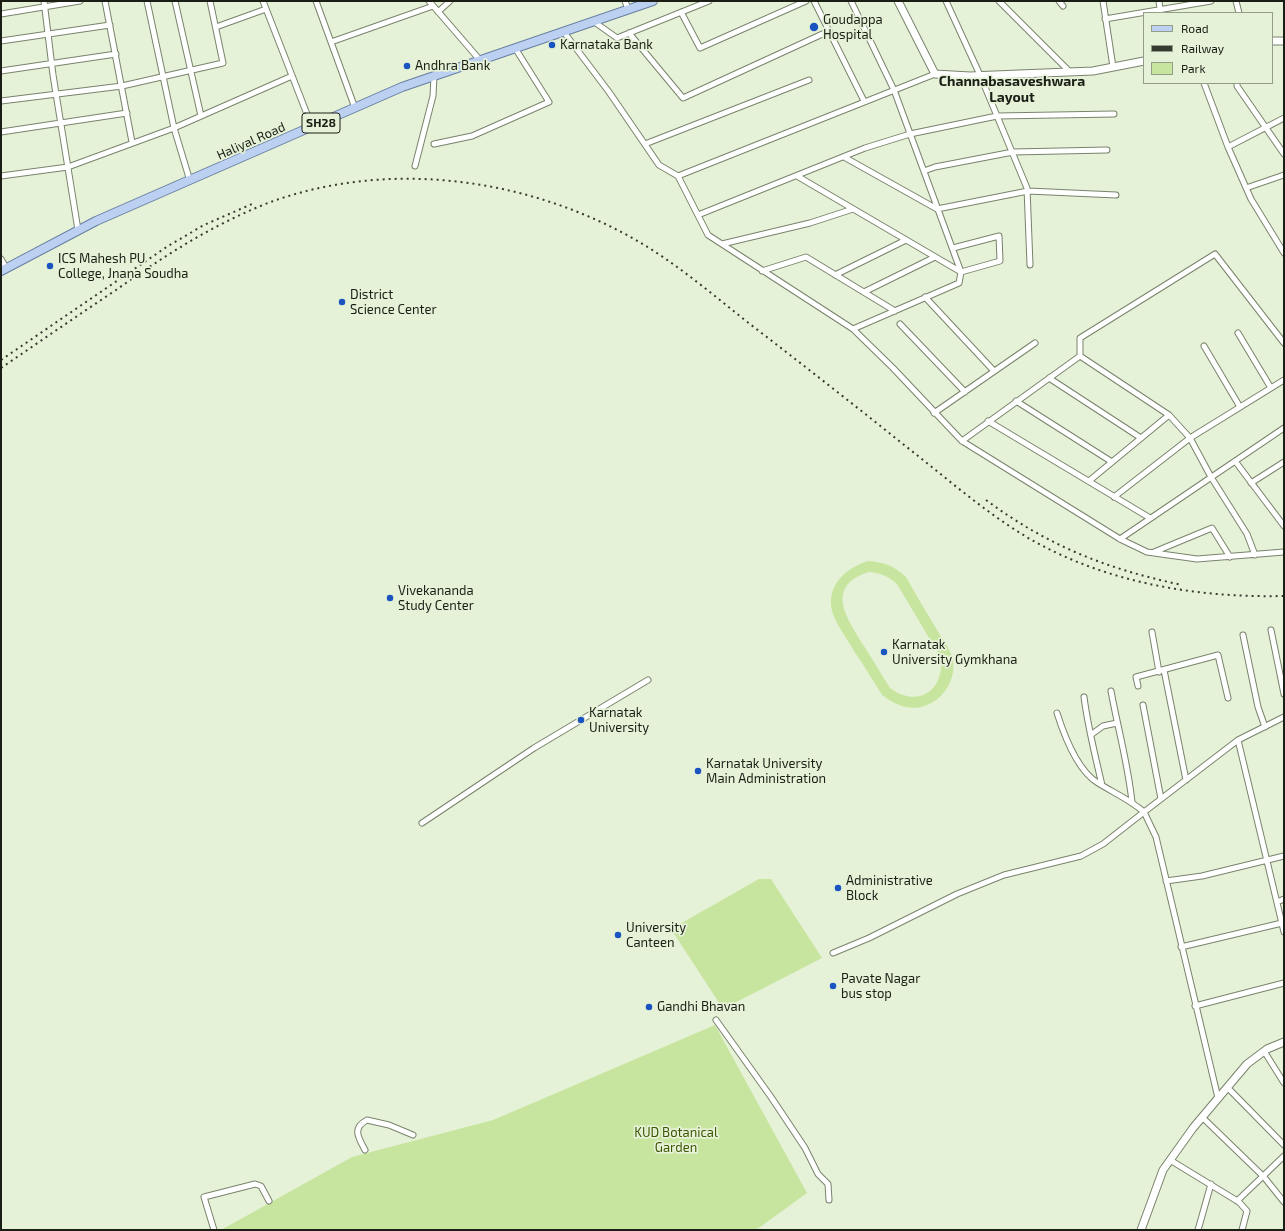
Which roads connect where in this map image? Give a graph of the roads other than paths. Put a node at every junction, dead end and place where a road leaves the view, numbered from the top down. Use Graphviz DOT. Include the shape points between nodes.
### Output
graph roads {
  1 [pos="44,1"];
  2 [pos="80,1"];
  3 [pos="105,1"];
  4 [pos="147,1"];
  5 [pos="175,1"];
  6 [pos="210,1"];
  7 [pos="263,1"];
  8 [pos="316,1"];
  9 [pos="429,1"];
  10 [pos="450,1"];
  11 [pos="625,1"];
  12 [pos="653,1"];
  13 [pos="709,1"];
  14 [pos="806,1"];
  15 [pos="814,1"];
  16 [pos="851,1"];
  17 [pos="898,1"];
  18 [pos="946,1"];
  19 [pos="999,1"];
  20 [pos="1059,1"];
  21 [pos="1103,1"];
  22 [pos="1159,1"];
  23 [pos="1211,1"];
  24 [pos="1236,1"];
  25 [pos="1188,3"];
  26 [pos="433,6"];
  27 [pos="1063,6"];
  28 [pos="45,8"];
  29 [pos="266,9"];
  30 [pos="628,9"];
  31 [pos="1160,10"];
  32 [pos="438,12"];
  33 [pos="681,12"];
  34 [pos="1148,12"];
  35 [pos="1239,12"];
  36 [pos="1143,13"];
  37 [pos="1,14"];
  38 [pos="1106,19"];
  39 [pos="593,21"];
  40 [pos="110,25"];
  41 [pos="216,27"];
  42 [pos="563,31"];
  43 [pos="829,31"];
  44 [pos="629,33"];
  45 [pos="48,34"];
  46 [pos="1,41"];
  47 [pos="1273,41"];
  48 [pos="1284,41"];
  49 [pos="331,42"];
  50 [pos="515,48"];
  51 [pos="116,54"];
  52 [pos="479,59"];
  53 [pos="1143,61"];
  54 [pos="51,64"];
  55 [pos="1113,67"];
  56 [pos="1,71"];
  57 [pos="192,72"];
  58 [pos="1070,72"];
  59 [pos="935,74"];
  60 [pos="980,75"];
  61 [pos="292,76"];
  62 [pos="434,76"];
  63 [pos="164,78"];
  64 [pos="809,80"];
  65 [pos="1204,84"];
  66 [pos="1237,84"];
  67 [pos="122,86"];
  68 [pos="894,90"];
  69 [pos="56,94"];
  70 [pos="1,101"];
  71 [pos="864,101"];
  72 [pos="355,108"];
  73 [pos="127,113"];
  74 [pos="1114,114"];
  75 [pos="201,116"];
  76 [pos="998,116"];
  77 [pos="1284,118"];
  78 [pos="61,124"];
  79 [pos="312,127"];
  80 [pos="174,128"];
  81 [pos="1265,128"];
  82 [pos="1,132"];
  83 [pos="910,134"];
  84 [pos="132,142"];
  85 [pos="434,144"];
  86 [pos="645,144"];
  87 [pos="1228,147"];
  88 [pos="1107,150"];
  89 [pos="1013,152"];
  90 [pos="1284,154"];
  91 [pos="844,157"];
  92 [pos="415,166"];
  93 [pos="68,167"];
  94 [pos="924,171"];
  95 [pos="1284,175"];
  96 [pos="1,176"];
  97 [pos="678,176"];
  98 [pos="797,176"];
  99 [pos="190,181"];
  100 [pos="1246,188"];
  101 [pos="1028,191"];
  102 [pos="1116,195"];
  103 [pos="853,209"];
  104 [pos="937,209"];
  105 [pos="698,215"];
  106 [pos="78,230"];
  107 [pos="906,240"];
  108 [pos="722,244"];
  109 [pos="953,248"];
  110 [pos="1284,253"];
  111 [pos="935,257"];
  112 [pos="1,259"];
  113 [pos="1030,265"];
  114 [pos="4,269"];
  115 [pos="762,271"];
  116 [pos="961,272"];
  117 [pos="835,275"];
  118 [pos="864,292"];
  119 [pos="925,297"];
  120 [pos="895,311"];
  121 [pos="900,324"];
  122 [pos="853,329"];
  123 [pos="1238,333"];
  124 [pos="1283,339"];
  125 [pos="1035,343"];
  126 [pos="1204,346"];
  127 [pos="1080,356"];
  128 [pos="994,371"];
  129 [pos="1049,378"];
  130 [pos="1284,380"];
  131 [pos="1271,388"];
  132 [pos="965,392"];
  133 [pos="1016,401"];
  134 [pos="1240,407"];
  135 [pos="934,413"];
  136 [pos="1169,414"];
  137 [pos="988,421"];
  138 [pos="1284,428"];
  139 [pos="1141,438"];
  140 [pos="1190,438"];
  141 [pos="962,441"];
  142 [pos="1235,461"];
  143 [pos="1112,462"];
  144 [pos="1284,462"];
  145 [pos="1210,477"];
  146 [pos="1089,482"];
  147 [pos="1252,483"];
  148 [pos="1114,497"];
  149 [pos="1150,518"];
  150 [pos="1284,526"];
  151 [pos="1120,539"];
  152 [pos="1284,552"];
  153 [pos="1153,553"];
  154 [pos="1255,555"];
  155 [pos="1230,557"];
  156 [pos="1271,630"];
  157 [pos="1152,632"];
  158 [pos="1243,635"];
  159 [pos="1162,671"];
  160 [pos="648,680"];
  161 [pos="1138,686"];
  162 [pos="1111,691"];
  163 [pos="1284,694"];
  164 [pos="1084,697"];
  165 [pos="1228,698"];
  166 [pos="1143,705"];
  167 [pos="1057,713"];
  168 [pos="1284,717"];
  169 [pos="1117,723"];
  170 [pos="1265,727"];
  171 [pos="1092,734"];
  172 [pos="1238,740"];
  173 [pos="1186,780"];
  174 [pos="1102,785"];
  175 [pos="1161,799"];
  176 [pos="1132,802"];
  177 [pos="1144,812"];
  178 [pos="422,823"];
  179 [pos="1284,856"];
  180 [pos="1267,861"];
  181 [pos="1166,880"];
  182 [pos="1284,899"];
  183 [pos="1277,902"];
  184 [pos="1282,923"];
  185 [pos="1284,932"];
  186 [pos="1181,947"];
  187 [pos="833,953"];
  188 [pos="1284,983"];
  189 [pos="1195,1006"];
  190 [pos="716,1020"];
  191 [pos="1284,1042"];
  192 [pos="1264,1051"];
  193 [pos="1284,1083"];
  194 [pos="1227,1087"];
  195 [pos="1218,1098"];
  196 [pos="1202,1117"];
  197 [pos="413,1135"];
  198 [pos="1284,1145"];
  199 [pos="365,1150"];
  200 [pos="1284,1156"];
  201 [pos="1170,1160"];
  202 [pos="1264,1176"];
  203 [pos="1211,1184"];
  204 [pos="829,1200"];
  205 [pos="268,1201"];
  206 [pos="1237,1201"];
  207 [pos="1284,1202"];
  208 [pos="214,1230"];
  209 [pos="1141,1230"];
  210 [pos="1198,1230"];
  211 [pos="1242,1230"];
  1 -- 28 [label="street"];
  2 -- 28 [label="street"];
  3 -- 40 [label="street"];
  4 -- 63 [label="street"];
  5 -- 57 [label="street"];
  6 -- 41 [label="street"];
  7 -- 29 [label="street"];
  8 -- 49 [label="street"];
  9 -- 26 [label="street"];
  10 -- 32 [label="street"];
  11 -- 30 [label="street"];
  12 -- 30 [label="main road, Haliyal Road / SH28"];
  13 -- 33 [label="street"];
  14 -- 33 [label="street" via="700,48"];
  15 -- 43 [label="street"];
  16 -- 68 [label="street"];
  17 -- 59 [label="street"];
  18 -- 60 [label="street"];
  19 -- 58 [label="street"];
  20 -- 27 [label="street"];
  21 -- 38 [label="street"];
  22 -- 31 [label="street"];
  23 -- 25 [label="street"];
  24 -- 35 [label="street"];
  25 -- 31 [label="street"];
  26 -- 32 [label="street"];
  26 -- 49 [label="street"];
  28 -- 37 [label="street"];
  28 -- 45 [label="street"];
  29 -- 41 [label="street"];
  29 -- 61 [label="street"];
  30 -- 39 [label="main road, Haliyal Road / SH28"];
  31 -- 34 [label="street"];
  32 -- 52 [label="street"];
  33 -- 44 [label="street"];
  36 -- 38 [label="street"];
  38 -- 55 [label="street"];
  39 -- 42 [label="main road, Haliyal Road / SH28"];
  39 -- 44 [label="street" via="617,38"];
  40 -- 45 [label="street"];
  40 -- 51 [label="street"];
  41 -- 57 [label="street" via="223,63"];
  42 -- 50 [label="main road, Haliyal Road / SH28"];
  42 -- 86 [label="street"];
  43 -- 44 [label="street" via="683,98"];
  43 -- 71 [label="street"];
  45 -- 46 [label="street"];
  45 -- 54 [label="street"];
  47 -- 48 [label="street"];
  49 -- 72 [label="street"];
  50 -- 52 [label="main road, Haliyal Road / SH28"];
  50 -- 85 [label="street" via="549,102 472,136"];
  51 -- 54 [label="street"];
  51 -- 67 [label="street"];
  52 -- 62 [label="main road, Haliyal Road / SH28"];
  53 -- 55 [label="street"];
  54 -- 56 [label="street"];
  54 -- 69 [label="street"];
  55 -- 58 [label="street"];
  57 -- 63 [label="street"];
  57 -- 75 [label="street"];
  58 -- 60 [label="street"];
  59 -- 60 [label="street"];
  59 -- 68 [label="street"];
  60 -- 76 [label="street"];
  61 -- 75 [label="street"];
  61 -- 79 [label="street"];
  62 -- 72 [label="main road, Haliyal Road / SH28"];
  62 -- 92 [label="street" via="433,96"];
  63 -- 67 [label="street"];
  63 -- 80 [label="street"];
  64 -- 86 [label="street"];
  65 -- 87 [label="street"];
  66 -- 81 [label="street"];
  67 -- 69 [label="street"];
  67 -- 73 [label="street"];
  68 -- 71 [label="street"];
  68 -- 83 [label="street"];
  69 -- 70 [label="street"];
  69 -- 78 [label="street"];
  71 -- 97 [label="street"];
  72 -- 79 [label="main road, Haliyal Road / SH28"];
  73 -- 78 [label="street"];
  73 -- 84 [label="street"];
  74 -- 76 [label="street"];
  75 -- 80 [label="street"];
  76 -- 83 [label="street"];
  76 -- 89 [label="street"];
  77 -- 81 [label="street"];
  78 -- 82 [label="street"];
  78 -- 93 [label="street"];
  79 -- 99 [label="main road, Haliyal Road / SH28"];
  80 -- 84 [label="street"];
  80 -- 99 [label="street"];
  81 -- 87 [label="street"];
  81 -- 90 [label="street"];
  83 -- 91 [label="street"];
  83 -- 94 [label="street"];
  84 -- 93 [label="street"];
  86 -- 97 [label="street" via="659,165"];
  87 -- 100 [label="street"];
  88 -- 89 [label="street"];
  89 -- 94 [label="street"];
  89 -- 101 [label="street"];
  91 -- 98 [label="street"];
  91 -- 104 [label="street"];
  93 -- 96 [label="street"];
  93 -- 106 [label="street"];
  94 -- 104 [label="street"];
  95 -- 100 [label="street"];
  97 -- 105 [label="street"];
  98 -- 103 [label="street"];
  98 -- 105 [label="street"];
  99 -- 106 [label="main road, Haliyal Road / SH28"];
  100 -- 110 [label="street"];
  101 -- 102 [label="street"];
  101 -- 104 [label="street"];
  101 -- 113 [label="street"];
  103 -- 107 [label="street"];
  103 -- 108 [label="street" via="810,223"];
  104 -- 109 [label="street"];
  105 -- 108 [label="street" via="708,235"];
  106 -- 114 [label="main road, Haliyal Road / SH28"];
  107 -- 111 [label="street"];
  107 -- 117 [label="street"];
  108 -- 115 [label="street"];
  109 -- 116 [label="street"];
  109 -- 116 [label="street" via="999,236 1000,261"];
  111 -- 116 [label="street"];
  111 -- 118 [label="street"];
  112 -- 114 [label="street"];
  115 -- 117 [label="street" via="806,257"];
  115 -- 122 [label="street"];
  116 -- 119 [label="street" via="959,283"];
  117 -- 118 [label="street"];
  118 -- 120 [label="street"];
  119 -- 120 [label="street"];
  119 -- 128 [label="street"];
  120 -- 122 [label="street"];
  121 -- 132 [label="street"];
  122 -- 135 [label="street"];
  123 -- 131 [label="street"];
  124 -- 127 [label="street" via="1215,254 1080,338"];
  125 -- 128 [label="street"];
  126 -- 134 [label="street"];
  127 -- 129 [label="street"];
  127 -- 136 [label="street"];
  128 -- 132 [label="street"];
  129 -- 133 [label="street"];
  129 -- 139 [label="street"];
  130 -- 131 [label="street"];
  131 -- 134 [label="street"];
  132 -- 135 [label="street"];
  133 -- 137 [label="street"];
  133 -- 143 [label="street"];
  134 -- 140 [label="street"];
  135 -- 141 [label="street"];
  136 -- 139 [label="street"];
  136 -- 140 [label="street"];
  137 -- 141 [label="street"];
  137 -- 146 [label="street"];
  138 -- 142 [label="street"];
  139 -- 143 [label="street"];
  140 -- 145 [label="street"];
  140 -- 148 [label="street"];
  141 -- 151 [label="street"];
  142 -- 145 [label="street"];
  142 -- 147 [label="street"];
  143 -- 146 [label="street"];
  144 -- 147 [label="street"];
  145 -- 149 [label="street"];
  145 -- 154 [label="street" via="1248,534"];
  146 -- 148 [label="street"];
  147 -- 150 [label="street"];
  148 -- 149 [label="street"];
  149 -- 151 [label="street"];
  151 -- 153 [label="street"];
  152 -- 154 [label="street"];
  153 -- 155 [label="street" via="1197,559"];
  153 -- 155 [label="street" via="1212,528"];
  154 -- 155 [label="street"];
  156 -- 163 [label="street"];
  157 -- 159 [label="street"];
  158 -- 170 [label="street" via="1258,707"];
  159 -- 161 [label="street" via="1136,677"];
  159 -- 165 [label="street" via="1218,655"];
  159 -- 173 [label="street"];
  160 -- 178 [label="street" via="534,748"];
  162 -- 169 [label="street"];
  164 -- 171 [label="street" via="1088,726"];
  166 -- 175 [label="street"];
  167 -- 174 [label="street" via="1066,741 1086,774"];
  168 -- 170 [label="street"];
  169 -- 171 [label="street" via="1103,726"];
  169 -- 176 [label="street" via="1123,743"];
  170 -- 172 [label="street"];
  171 -- 174 [label="street" via="1092,747"];
  172 -- 173 [label="street"];
  172 -- 180 [label="street"];
  173 -- 175 [label="street"];
  174 -- 176 [label="street"];
  175 -- 177 [label="street"];
  176 -- 177 [label="street"];
  177 -- 181 [label="street" via="1156,836"];
  177 -- 187 [label="street" via="1103,844 1081,856 1004,875 933,904 870,938"];
  179 -- 180 [label="street"];
  180 -- 181 [label="street" via="1202,876"];
  180 -- 183 [label="street"];
  181 -- 186 [label="street"];
  182 -- 183 [label="street"];
  183 -- 184 [label="street"];
  184 -- 185 [label="street"];
  184 -- 186 [label="street"];
  186 -- 189 [label="street"];
  188 -- 189 [label="street"];
  189 -- 195 [label="street"];
  190 -- 204 [label="street" via="772,1097 805,1148 818,1174 828,1184"];
  191 -- 192 [label="street"];
  192 -- 193 [label="street"];
  192 -- 194 [label="street" via="1247,1064"];
  194 -- 195 [label="street"];
  194 -- 198 [label="street"];
  195 -- 196 [label="street"];
  196 -- 201 [label="street"];
  196 -- 202 [label="street"];
  197 -- 199 [label="street" via="389,1125 367,1120 358,1126 357,1130 357,1136"];
  200 -- 202 [label="street"];
  201 -- 203 [label="street"];
  201 -- 209 [label="street" via="1158,1182"];
  202 -- 206 [label="street"];
  202 -- 207 [label="street"];
  203 -- 206 [label="street"];
  203 -- 210 [label="street"];
  205 -- 208 [label="street" via="261,1186 255,1184 204,1197"];
  206 -- 211 [label="street" via="1247,1211"];
}
